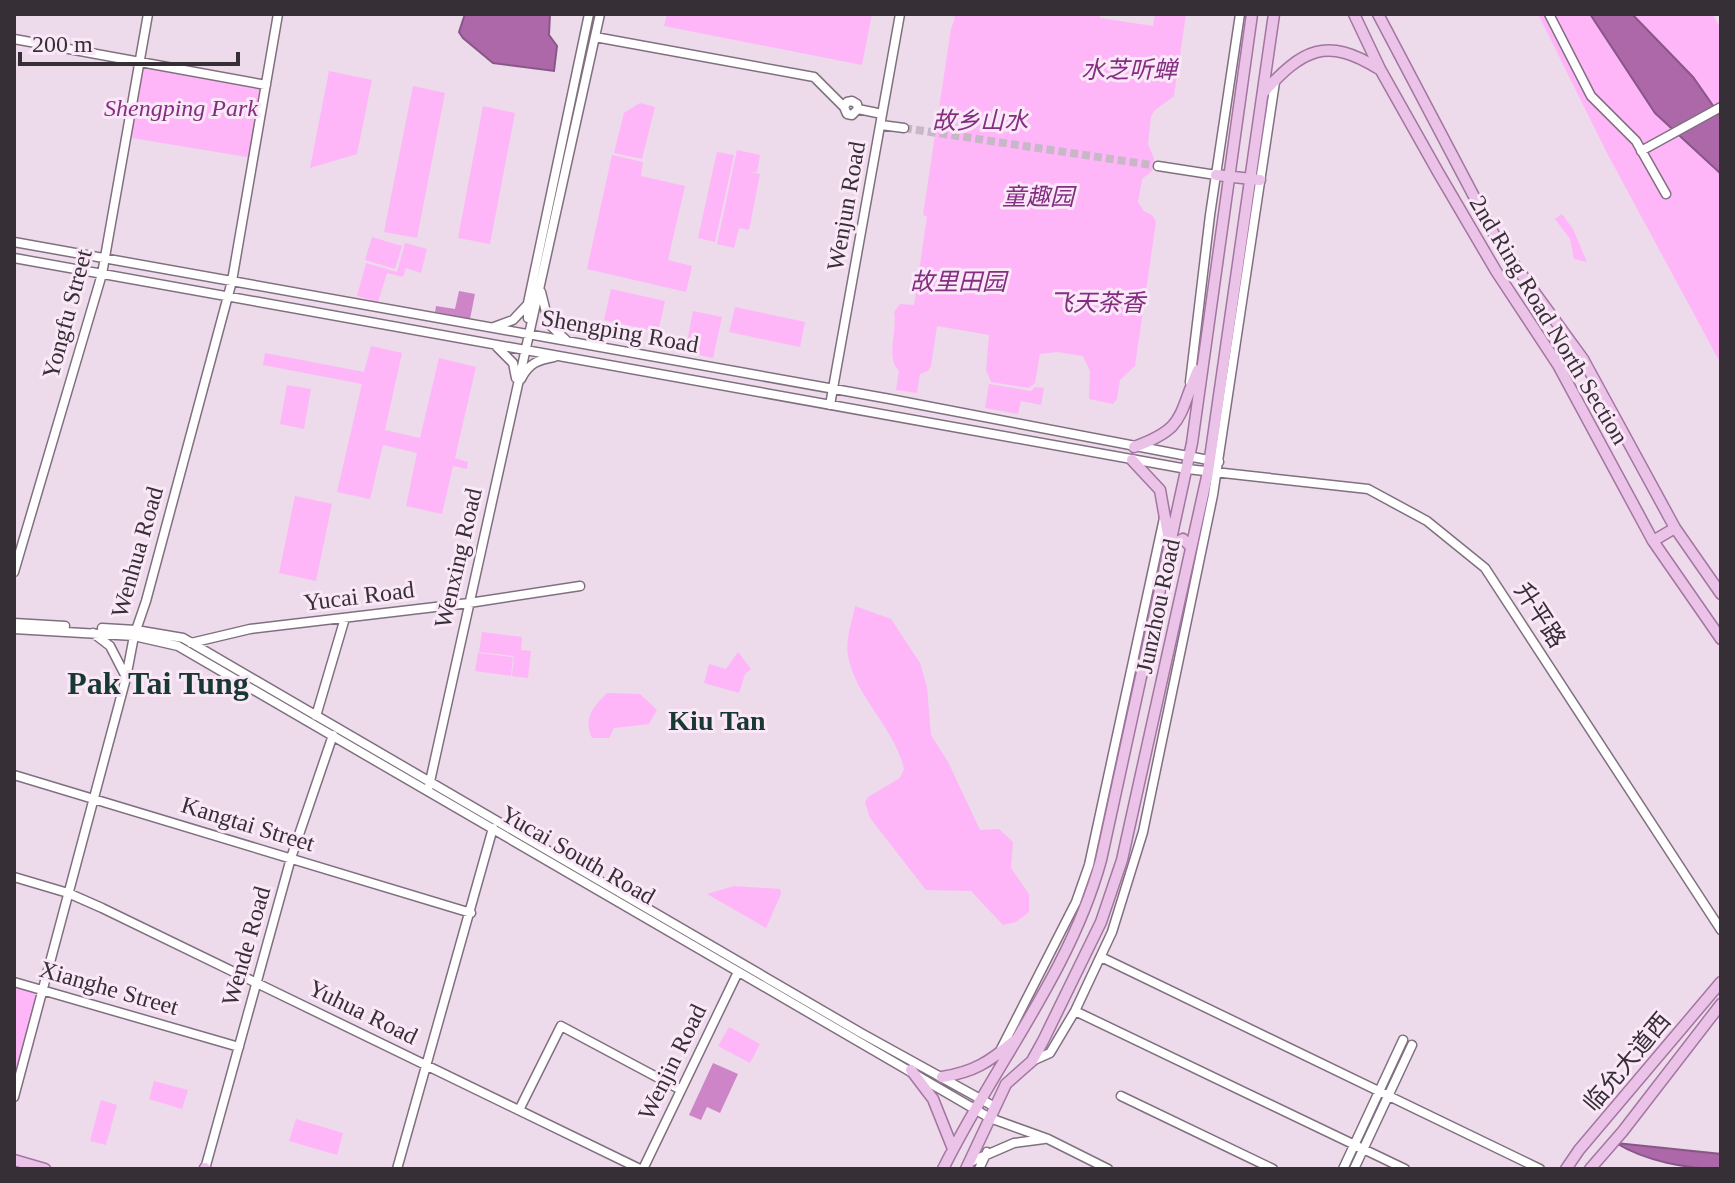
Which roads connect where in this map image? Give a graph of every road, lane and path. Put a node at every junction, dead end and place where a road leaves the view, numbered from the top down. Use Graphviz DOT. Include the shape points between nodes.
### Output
graph roads {
  1 [pos="148,14"];
  2 [pos="278,14"];
  3 [pos="589,14"];
  4 [pos="600,14"];
  5 [pos="900,14"];
  6 [pos="1240,14"];
  7 [pos="1252,14"];
  8 [pos="1274,14"];
  9 [pos="1355,14"];
  10 [pos="1378,14"];
  11 [pos="1549,14"];
  12 [pos="595,37"];
  13 [pos="14,39"];
  14 [pos="140,62"];
  15 [pos="1380,69"];
  16 [pos="1275,79"];
  17 [pos="266,85"];
  18 [pos="1262,94"];
  19 [pos="1721,107"];
  20 [pos="573,112"];
  21 [pos="882,114"];
  22 [pos="881,125"];
  23 [pos="904,128"];
  24 [pos="1641,151"];
  25 [pos="1454,161"];
  26 [pos="1158,166"];
  27 [pos="1438,172"];
  28 [pos="1216,175"];
  29 [pos="1229,176"];
  30 [pos="1255,180"];
  31 [pos="1666,194"];
  32 [pos="14,242"];
  33 [pos="14,258"];
  34 [pos="104,258"];
  35 [pos="102,274"];
  36 [pos="232,281"];
  37 [pos="540,282"];
  38 [pos="228,296"];
  39 [pos="528,303"];
  40 [pos="491,328"];
  41 [pos="529,334"];
  42 [pos="568,341"];
  43 [pos="484,343"];
  44 [pos="525,350"];
  45 [pos="561,356"];
  46 [pos="1204,358"];
  47 [pos="517,386"];
  48 [pos="833,389"];
  49 [pos="1189,392"];
  50 [pos="830,405"];
  51 [pos="1134,447"];
  52 [pos="1189,457"];
  53 [pos="1132,460"];
  54 [pos="1214,461"];
  55 [pos="1187,469"];
  56 [pos="1212,473"];
  57 [pos="1164,518"];
  58 [pos="1675,528"];
  59 [pos="1653,541"];
  60 [pos="1170,546"];
  61 [pos="1191,547"];
  62 [pos="14,572"];
  63 [pos="580,586"];
  64 [pos="1721,594"];
  65 [pos="469,603"];
  66 [pos="345,618"];
  67 [pos="14,626"];
  68 [pos="93,632"];
  69 [pos="135,633"];
  70 [pos="1721,639"];
  71 [pos="191,643"];
  72 [pos="126,678"];
  73 [pos="316,716"];
  74 [pos="333,735"];
  75 [pos="14,775"];
  76 [pos="429,786"];
  77 [pos="94,799"];
  78 [pos="493,828"];
  79 [pos="291,858"];
  80 [pos="14,877"];
  81 [pos="68,893"];
  82 [pos="471,913"];
  83 [pos="1721,930"];
  84 [pos="1101,957"];
  85 [pos="738,972"];
  86 [pos="14,982"];
  87 [pos="1721,982"];
  88 [pos="257,983"];
  89 [pos="43,989"];
  90 [pos="1721,1004"];
  91 [pos="1075,1011"];
  92 [pos="1022,1035"];
  93 [pos="1403,1040"];
  94 [pos="1412,1045"];
  95 [pos="239,1047"];
  96 [pos="999,1053"];
  97 [pos="1032,1061"];
  98 [pos="427,1065"];
  99 [pos="911,1070"];
  100 [pos="942,1077"];
  101 [pos="681,1090"];
  102 [pos="1379,1091"];
  103 [pos="1121,1096"];
  104 [pos="1388,1096"];
  105 [pos="14,1097"];
  106 [pos="980,1105"];
  107 [pos="995,1107"];
  108 [pos="519,1110"];
  109 [pos="990,1118"];
  110 [pos="1048,1139"];
  111 [pos="1354,1145"];
  112 [pos="953,1149"];
  113 [pos="1364,1149"];
  114 [pos="14,1160"];
  115 [pos="972,1167"];
  116 [pos="45,1169"];
  117 [pos="205,1169"];
  118 [pos="397,1169"];
  119 [pos="641,1169"];
  120 [pos="943,1169"];
  121 [pos="1108,1169"];
  122 [pos="1273,1169"];
  123 [pos="1343,1169"];
  124 [pos="1354,1169"];
  125 [pos="1405,1169"];
  126 [pos="1540,1169"];
  127 [pos="1566,1169"];
  128 [pos="1590,1169"];
  1 -- 14 [label="street, Yongfu Street"];
  2 -- 17 [label="street, Wenhua Road"];
  3 -- 20 [label="street, Wenxing Road"];
  4 -- 12 [label="street, Wenxing Road"];
  5 -- 21 [label="street, Wenjun Road"];
  6 -- 28 [label="street"];
  7 -- 29 [label="main road, Junzhou Road"];
  8 -- 18 [label="main road, Junzhou Road"];
  9 -- 15 [label="main road, 2nd Ring Road North Section"];
  10 -- 25 [label="main road, 2nd Ring Road North Section"];
  11 -- 24 [label="street" via="1591,96"];
  12 -- 20 [label="street, Wenxing Road"];
  12 -- 21 [label="street" via="814,77 849,115 858,109"];
  13 -- 14 [label="street"];
  14 -- 17 [label="street"];
  14 -- 34 [label="street, Yongfu Street"];
  15 -- 16 [label="main road" via="1359,56 1326,49 1311,52"];
  15 -- 27 [label="main road, 2nd Ring Road North Section"];
  16 -- 18 [label="main road"];
  16 -- 30 [label="street"];
  17 -- 36 [label="street, Wenhua Road"];
  18 -- 30 [label="main road, Junzhou Road"];
  19 -- 24 [label="street"];
  20 -- 37 [label="street, Wenxing Road"];
  20 -- 39 [label="street, Wenxing Road"];
  21 -- 22 [label="street, Wenjun Road"];
  22 -- 23 [label="street"];
  22 -- 48 [label="street, Wenjun Road"];
  24 -- 31 [label="street"];
  25 -- 27 [label="main road"];
  25 -- 58 [label="main road, 2nd Ring Road North Section" via="1498,242 1583,359"];
  26 -- 28 [label="street"];
  27 -- 59 [label="main road, 2nd Ring Road North Section" via="1558,365"];
  28 -- 29 [label="main road"];
  28 -- 49 [label="street"];
  29 -- 30 [label="main road"];
  29 -- 46 [label="main road, Junzhou Road"];
  30 -- 54 [label="main road, Junzhou Road"];
  32 -- 34 [label="street, Shengping Road"];
  33 -- 35 [label="street, Shengping Road"];
  34 -- 35 [label="street, Yongfu Street"];
  34 -- 36 [label="street, Shengping Road"];
  35 -- 38 [label="street, Shengping Road"];
  35 -- 62 [label="street, Yongfu Street"];
  36 -- 38 [label="street, Wenhua Road"];
  36 -- 40 [label="street, Shengping Road"];
  37 -- 41 [label="street, Wenxing Road"];
  37 -- 42 [label="street" via="549,324"];
  38 -- 43 [label="street, Shengping Road"];
  38 -- 69 [label="street, Wenhua Road"];
  39 -- 40 [label="street" via="513,320"];
  39 -- 41 [label="street, Wenxing Road"];
  40 -- 41 [label="street, Shengping Road"];
  41 -- 42 [label="street, Shengping Road"];
  41 -- 44 [label="street, Wenxing Road"];
  42 -- 48 [label="street, Shengping Road"];
  43 -- 44 [label="street, Shengping Road"];
  43 -- 47 [label="street" via="508,355"];
  44 -- 45 [label="street, Shengping Road"];
  44 -- 47 [label="street, Wenxing Road"];
  45 -- 47 [label="street" via="530,365"];
  45 -- 50 [label="street, Shengping Road"];
  46 -- 49 [label="main road"];
  46 -- 52 [label="main road, Junzhou Road"];
  47 -- 65 [label="street, Wenxing Road"];
  48 -- 50 [label="street, Wenjun Road"];
  48 -- 51 [label="street, Shengping Road"];
  49 -- 51 [label="main road" via="1169,432"];
  50 -- 53 [label="street, Shengping Road"];
  51 -- 52 [label="street, Shengping Road"];
  52 -- 54 [label="street, Shengping Road"];
  52 -- 55 [label="main road, Junzhou Road"];
  53 -- 55 [label="street, Shengping Road"];
  53 -- 57 [label="main road" via="1160,490"];
  54 -- 56 [label="main road, Junzhou Road"];
  55 -- 56 [label="street, Shengping Road"];
  55 -- 60 [label="main road, Junzhou Road"];
  56 -- 61 [label="main road, Junzhou Road"];
  56 -- 83 [label="street, 升平路" via="1368,489 1427,521 1485,568"];
  56 -- 84 [label="street" via="1143,832"];
  57 -- 60 [label="main road"];
  57 -- 96 [label="street" via="1089,865 1076,902"];
  58 -- 59 [label="main road"];
  58 -- 64 [label="main road, 2nd Ring Road North Section"];
  59 -- 70 [label="main road, 2nd Ring Road North Section"];
  60 -- 61 [label="main road" via="1183,539"];
  60 -- 92 [label="main road, Junzhou Road" via="1093,889"];
  61 -- 97 [label="main road, Junzhou Road" via="1113,892"];
  63 -- 65 [label="street, Yucai Road"];
  65 -- 66 [label="street, Yucai Road"];
  65 -- 76 [label="street, Wenxing Road"];
  66 -- 71 [label="street, Yucai Road" via="250,629"];
  66 -- 73 [label="street"];
  67 -- 68 [label="street, Yucai South Road"];
  67 -- 69 [label="street, Yucai South Road"];
  68 -- 69 [label="street, Yucai South Road"];
  68 -- 72 [label="street" via="110,646"];
  69 -- 71 [label="street, Yucai South Road"];
  69 -- 72 [label="street, Wenhua Road"];
  69 -- 74 [label="street, Yucai South Road" via="178,646"];
  71 -- 73 [label="street, Yucai South Road"];
  72 -- 77 [label="street, Wenhua Road"];
  73 -- 76 [label="street, Yucai South Road"];
  74 -- 76 [label="street, Yucai South Road"];
  74 -- 79 [label="street, Wende Road"];
  75 -- 77 [label="street, Kangtai Street"];
  76 -- 78 [label="street, Yucai South Road"];
  76 -- 100 [label="street, Yucai South Road"];
  77 -- 79 [label="street, Kangtai Street"];
  77 -- 81 [label="street, Wenhua Road"];
  78 -- 82 [label="street"];
  78 -- 85 [label="street, Yucai South Road"];
  79 -- 82 [label="street, Kangtai Street"];
  79 -- 88 [label="street, Wende Road"];
  80 -- 81 [label="street, Yuhua Road"];
  81 -- 88 [label="street, Yuhua Road"];
  81 -- 89 [label="street, Wenhua Road"];
  82 -- 98 [label="street"];
  84 -- 91 [label="street"];
  84 -- 102 [label="street"];
  85 -- 99 [label="street, Yucai South Road"];
  85 -- 101 [label="street, Wenjin Road"];
  86 -- 89 [label="street, Xianghe Street"];
  87 -- 127 [label="main road, 临允大道西"];
  88 -- 95 [label="street, Wende Road"];
  88 -- 98 [label="street, Yuhua Road"];
  89 -- 95 [label="street, Xianghe Street"];
  89 -- 105 [label="street, Wenhua Road"];
  90 -- 128 [label="main road, 临允大道西"];
  91 -- 97 [label="street" via="1050,1053"];
  91 -- 111 [label="street"];
  92 -- 96 [label="main road"];
  92 -- 106 [label="main road, Junzhou Road"];
  93 -- 102 [label="street"];
  94 -- 104 [label="street"];
  95 -- 117 [label="street, Wende Road"];
  96 -- 100 [label="main road" via="977,1069"];
  97 -- 107 [label="main road, Junzhou Road" via="1006,1084"];
  98 -- 108 [label="street, Yuhua Road"];
  98 -- 118 [label="street"];
  99 -- 106 [label="street, Yucai South Road"];
  99 -- 112 [label="main road" via="933,1099"];
  100 -- 106 [label="street, Yucai South Road"];
  101 -- 108 [label="street" via="561,1026"];
  101 -- 119 [label="street, Wenjin Road"];
  102 -- 104 [label="street"];
  102 -- 111 [label="street"];
  103 -- 122 [label="street"];
  104 -- 113 [label="street"];
  104 -- 126 [label="street"];
  106 -- 107 [label="street, Yucai South Road"];
  106 -- 109 [label="street, Yucai South Road"];
  106 -- 112 [label="main road, Junzhou Road"];
  107 -- 109 [label="main road, Junzhou Road"];
  108 -- 119 [label="street, Yuhua Road"];
  109 -- 110 [label="street, Yucai South Road"];
  109 -- 115 [label="main road, Junzhou Road"];
  110 -- 115 [label="street" via="987,1152"];
  110 -- 121 [label="street, Yucai South Road"];
  111 -- 113 [label="street"];
  111 -- 123 [label="street"];
  112 -- 115 [label="main road" via="965,1149"];
  112 -- 120 [label="main road, Junzhou Road"];
  113 -- 124 [label="street"];
  113 -- 125 [label="street"];
  114 -- 116 [label="main road"];
}
